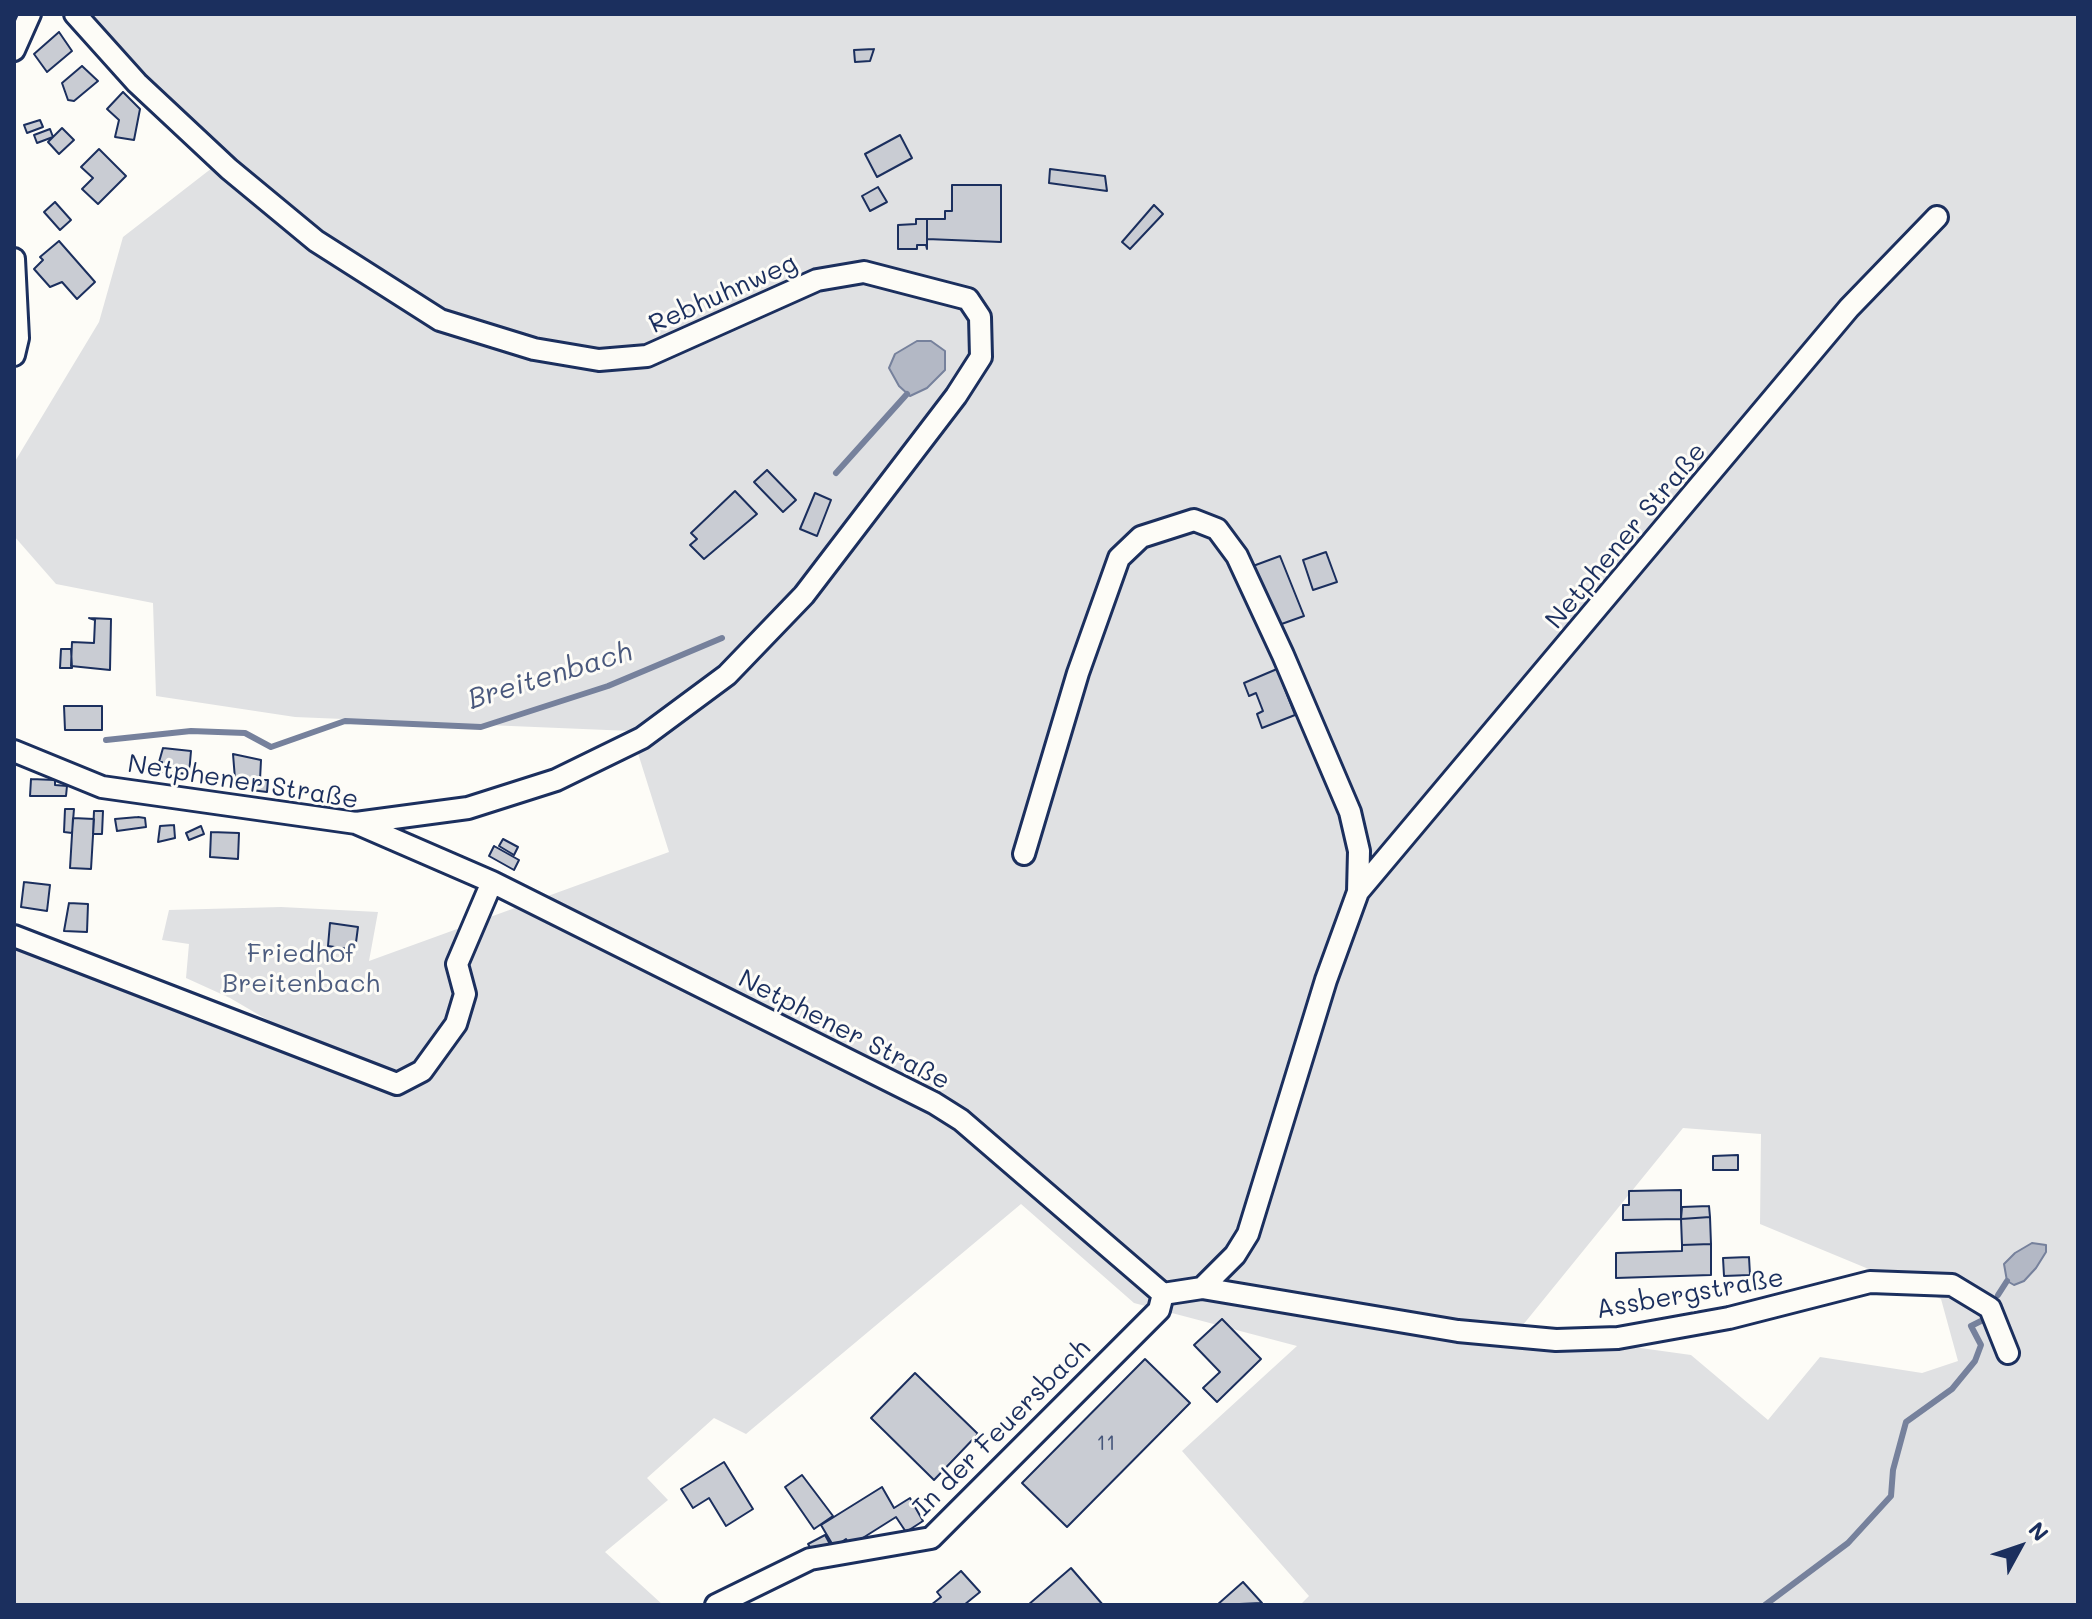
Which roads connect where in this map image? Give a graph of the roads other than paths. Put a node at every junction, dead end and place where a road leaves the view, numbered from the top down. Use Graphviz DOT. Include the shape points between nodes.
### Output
graph roads {
  1 [pos="30,14"];
  2 [pos="75,14"];
  3 [pos="14,50"];
  4 [pos="1937,217"];
  5 [pos="14,259"];
  6 [pos="14,355"];
  7 [pos="14,751"];
  8 [pos="356,823"];
  9 [pos="1024,854"];
  10 [pos="492,882"];
  11 [pos="1358,892"];
  12 [pos="14,936"];
  13 [pos="1202,1288"];
  14 [pos="1163,1294"];
  15 [pos="2008,1353"];
  16 [pos="716,1605"];
  1 -- 3 [label="street"];
  2 -- 8 [label="street, Rebhuhnweg" via="137,83 229,169 316,241 440,320 534,349 599,360 647,356 817,280 864,272 968,299 980,317 981,357 956,396 804,595 727,675 642,738 556,780 468,808"];
  4 -- 11 [label="street, Netphener Straße" via="1849,308"];
  5 -- 6 [label="street"];
  7 -- 8 [label="street, Netphener Straße" via="102,787"];
  8 -- 10 [label="street, Netphener Straße"];
  9 -- 11 [label="street, Netphener Straße" via="1119,558 1141,537 1194,520 1217,529 1237,556 1283,655 1350,812 1359,851"];
  10 -- 12 [label="street" via="457,964 465,994 456,1024 422,1071 397,1084"];
  10 -- 14 [label="street, Netphener Straße" via="934,1103 961,1120"];
  11 -- 13 [label="street, Netphener Straße" via="1248,1234"];
  13 -- 14 [label="street"];
  13 -- 15 [label="street, Assbergstraße" via="1458,1331 1556,1340 1618,1338 1729,1318 1870,1282 1952,1285 1990,1308"];
  14 -- 16 [label="street, In der Feuersbach" via="1159,1310 931,1538 810,1559"];
}
